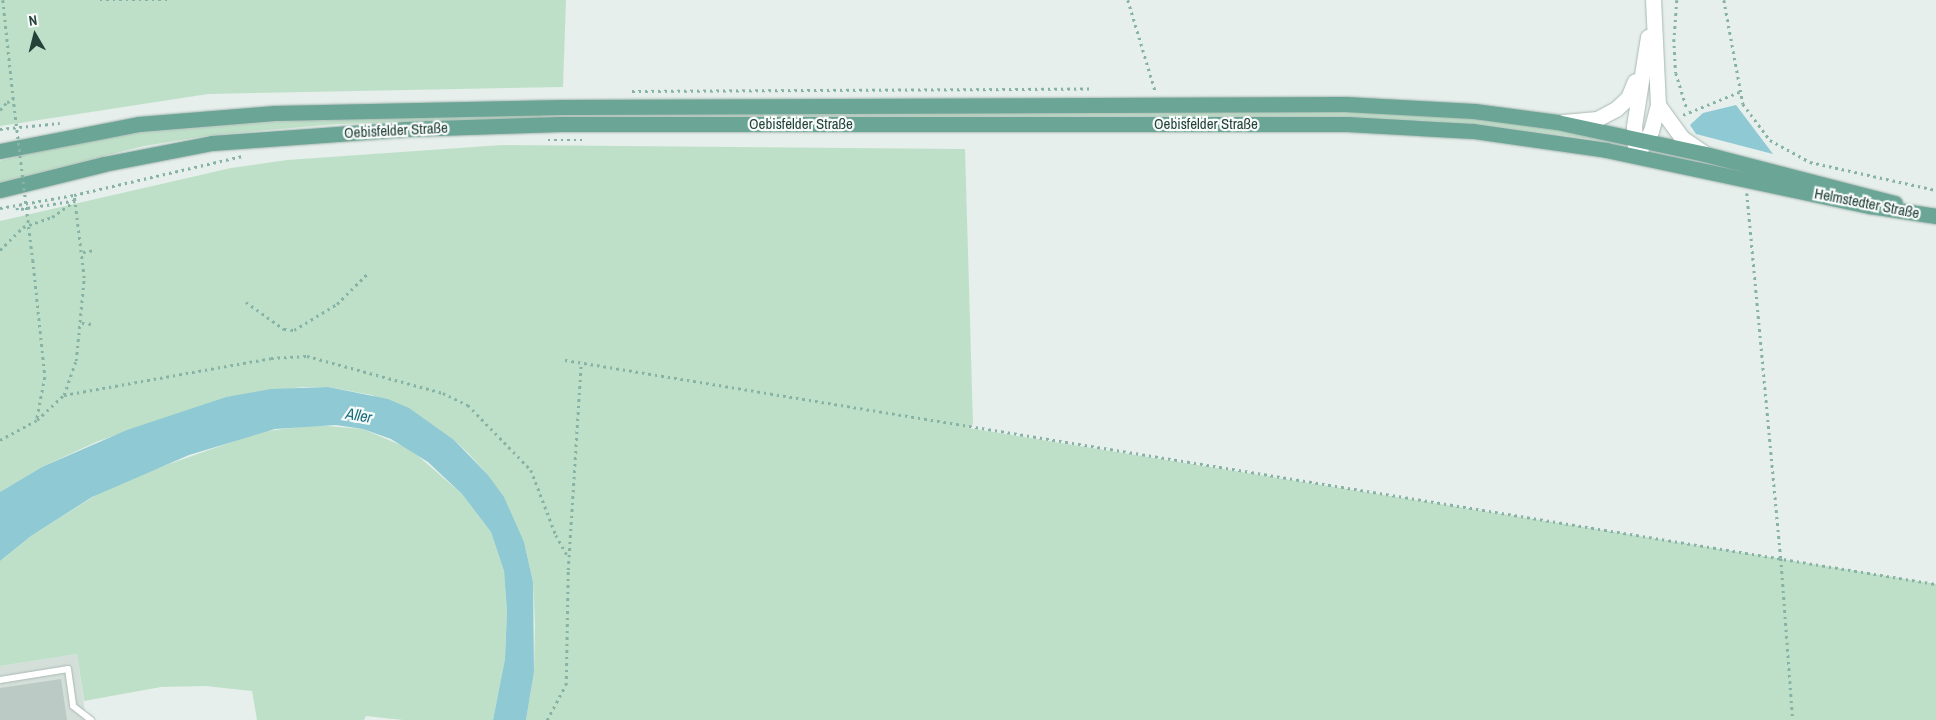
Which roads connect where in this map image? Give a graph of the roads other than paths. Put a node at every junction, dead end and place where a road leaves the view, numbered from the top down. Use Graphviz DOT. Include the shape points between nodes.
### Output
graph roads {
  1 [pos="1653,0"];
  2 [pos="1652,16"];
  3 [pos="1644,62"];
  4 [pos="1658,105"];
  5 [pos="1557,122"];
  6 [pos="1639,140"];
  7 [pos="1606,150"];
  8 [pos="0,151"];
  9 [pos="1705,154"];
  10 [pos="1636,156"];
  11 [pos="0,190"];
  12 [pos="1933,215"];
  13 [pos="0,680"];
  14 [pos="91,720"];
  1 -- 2 [label="main road"];
  2 -- 3 [label="main road"];
  2 -- 4 [label="main road"];
  3 -- 5 [label="main road" via="1628,98 1616,109 1597,119"];
  3 -- 6 [label="main road"];
  4 -- 6 [label="main road"];
  4 -- 9 [label="main road" via="1682,138"];
  5 -- 6 [label="main road, Helmstedter Straße"];
  5 -- 8 [label="main road, Oebisfelder Straße" via="1465,110 1317,103 415,109 209,116 68,136"];
  6 -- 9 [label="main road, Helmstedter Straße"];
  6 -- 10 [label="main road"];
  7 -- 10 [label="main road, Helmstedter Straße"];
  7 -- 11 [label="main road, Oebisfelder Straße" via="1473,130 1347,124 560,124 296,135 212,143 104,164"];
  9 -- 12 [label="main road, Helmstedter Straße" via="1870,194"];
  10 -- 12 [label="main road, Helmstedter Straße" via="1870,206"];
  13 -- 14 [label="lane" via="68,669 74,706"];
}
